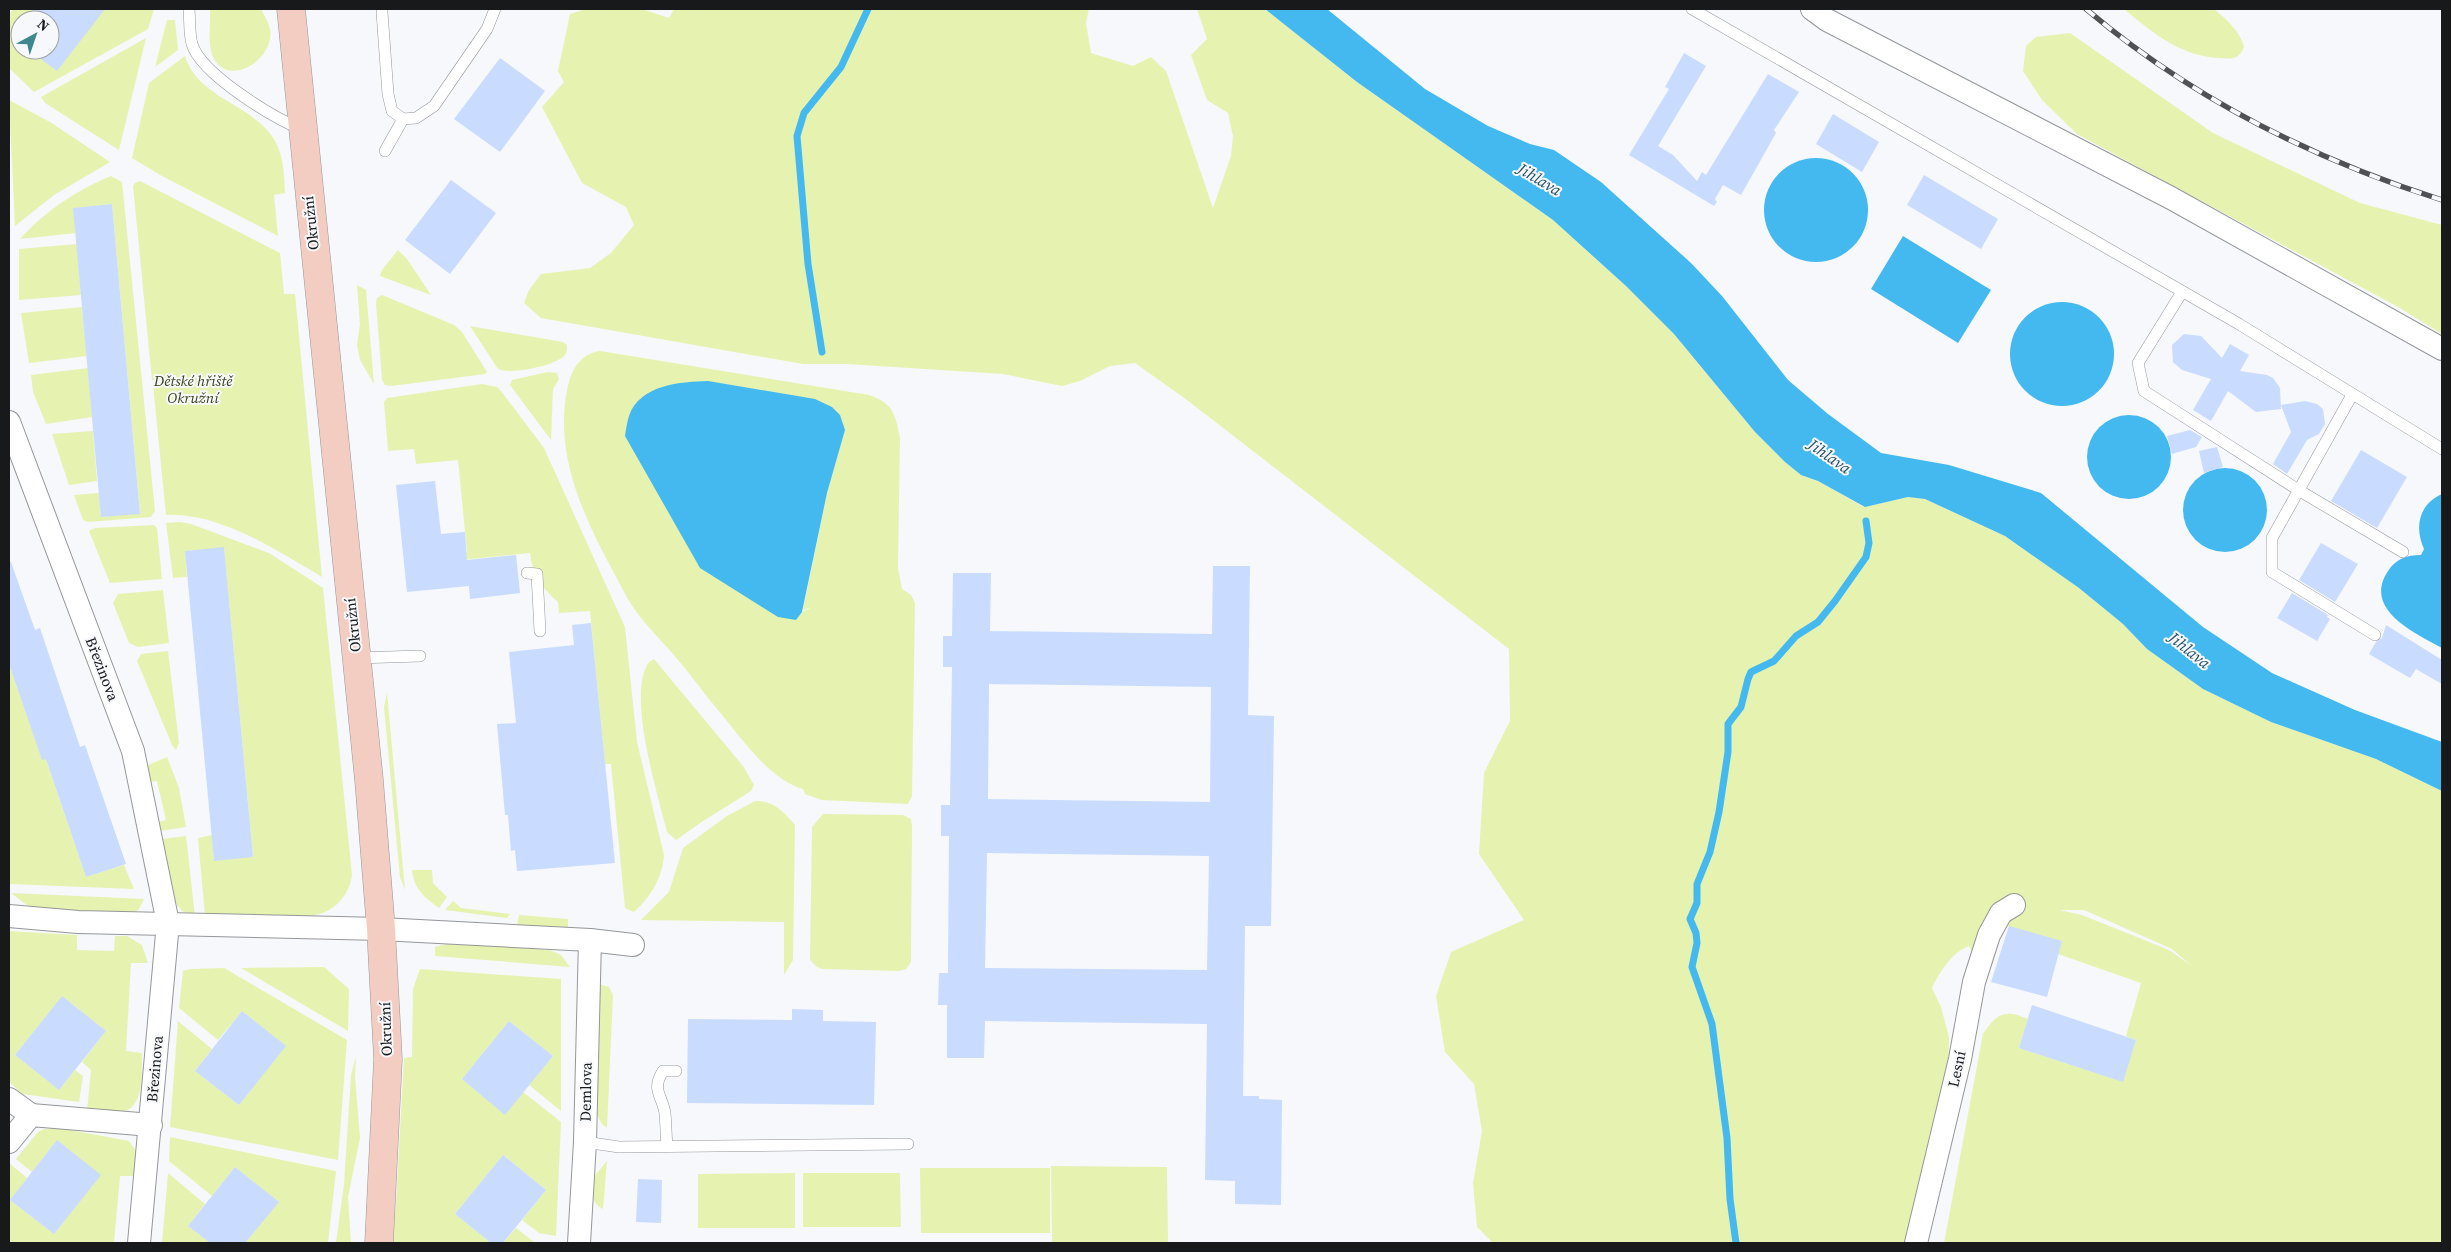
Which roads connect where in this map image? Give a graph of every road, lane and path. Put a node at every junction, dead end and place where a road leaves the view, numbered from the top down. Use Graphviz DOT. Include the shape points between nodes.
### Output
graph roads {
  1 [pos="189,9"];
  2 [pos="290,9"];
  3 [pos="495,9"];
  4 [pos="1692,9"];
  5 [pos="1812,9"];
  6 [pos="382,12"];
  7 [pos="403,119"];
  8 [pos="302,129"];
  9 [pos="385,150"];
  10 [pos="2182,292"];
  11 [pos="2442,350"];
  12 [pos="2352,395"];
  13 [pos="9,422"];
  14 [pos="2442,450"];
  15 [pos="2300,491"];
  16 [pos="2403,552"];
  17 [pos="527,573"];
  18 [pos="540,631"];
  19 [pos="2375,635"];
  20 [pos="420,656"];
  21 [pos="357,658"];
  22 [pos="2014,904"];
  23 [pos="9,916"];
  24 [pos="168,923"];
  25 [pos="381,929"];
  26 [pos="590,940"];
  27 [pos="633,945"];
  28 [pos="676,1071"];
  29 [pos="9,1098"];
  30 [pos="31,1115"];
  31 [pos="150,1125"];
  32 [pos="9,1142"];
  33 [pos="585,1142"];
  34 [pos="908,1144"];
  35 [pos="667,1146"];
  36 [pos="138,1243"];
  37 [pos="379,1243"];
  38 [pos="580,1243"];
  39 [pos="1916,1243"];
  1 -- 8 [label="lane" via="192,44 202,62 223,82"];
  2 -- 8 [label="street, Okružní"];
  3 -- 7 [label="lane" via="487,29 434,106 416,118"];
  4 -- 10 [label="lane"];
  5 -- 11 [label="street" via="1827,20 2171,198"];
  6 -- 7 [label="lane" via="388,94 392,111"];
  7 -- 9 [label="lane"];
  8 -- 21 [label="street, Okružní"];
  10 -- 12 [label="lane"];
  10 -- 15 [label="lane" via="2138,363 2144,391"];
  12 -- 14 [label="lane"];
  12 -- 15 [label="lane"];
  13 -- 24 [label="street, Březinova" via="133,751"];
  15 -- 16 [label="lane"];
  15 -- 19 [label="lane" via="2272,538 2272,572"];
  17 -- 18 [label="lane" via="537,574"];
  20 -- 21 [label="lane"];
  21 -- 25 [label="street, Okružní"];
  22 -- 39 [label="street, Lesní" via="2001,913 1989,935 1974,982 1960,1059"];
  23 -- 24 [label="street" via="78,922"];
  24 -- 25 [label="street"];
  24 -- 31 [label="street, Březinova"];
  25 -- 26 [label="street"];
  25 -- 37 [label="street, Okružní" via="388,1059"];
  26 -- 27 [label="street"];
  26 -- 33 [label="street, Demlova"];
  28 -- 35 [label="lane" via="663,1071 656,1092 665,1111"];
  29 -- 30 [label="street"];
  30 -- 31 [label="street"];
  30 -- 32 [label="street"];
  31 -- 36 [label="street, Březinova"];
  33 -- 35 [label="lane" via="619,1147"];
  33 -- 38 [label="street, Demlova"];
  34 -- 35 [label="lane"];
}
